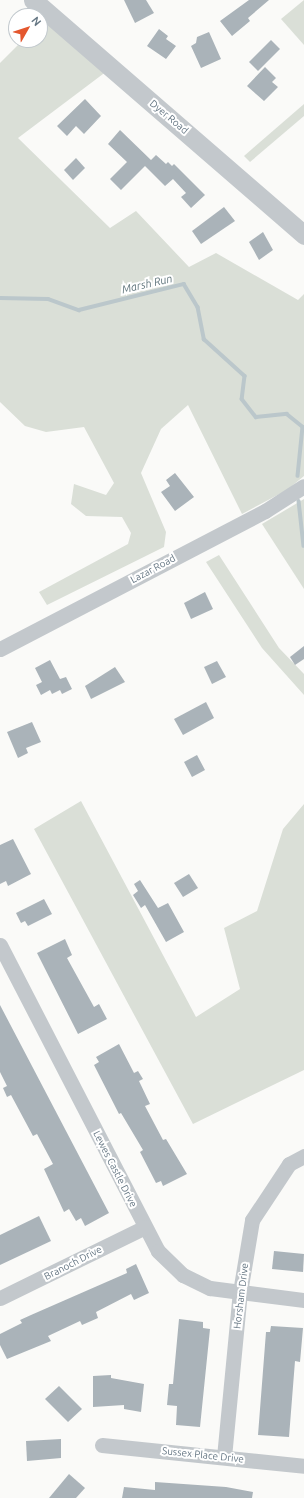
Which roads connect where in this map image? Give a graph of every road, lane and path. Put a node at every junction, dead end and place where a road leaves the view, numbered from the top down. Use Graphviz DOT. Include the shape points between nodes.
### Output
graph roads {
  1 [pos="33,0"];
  2 [pos="304,235"];
  3 [pos="304,486"];
  4 [pos="0,649"];
  5 [pos="0,945"];
  6 [pos="304,1156"];
  7 [pos="145,1227"];
  8 [pos="240,1292"];
  9 [pos="0,1298"];
  10 [pos="304,1300"];
  11 [pos="102,1445"];
  12 [pos="224,1457"];
  13 [pos="304,1466"];
  1 -- 2 [label="street, Dyer Road"];
  3 -- 4 [label="street, Lazar Road" via="265,511"];
  5 -- 7 [label="street, Lewes Castle Drive"];
  6 -- 8 [label="street, Horsham Drive" via="289,1164 252,1220"];
  7 -- 8 [label="street, Lewes Castle Drive" via="158,1251 183,1275 210,1288"];
  7 -- 9 [label="street, Branoch Drive"];
  8 -- 10 [label="street, Lewes Castle Drive"];
  8 -- 12 [label="street, Horsham Drive"];
  11 -- 12 [label="street, Sussex Place Drive"];
  12 -- 13 [label="street, Sussex Place Drive"];
}
